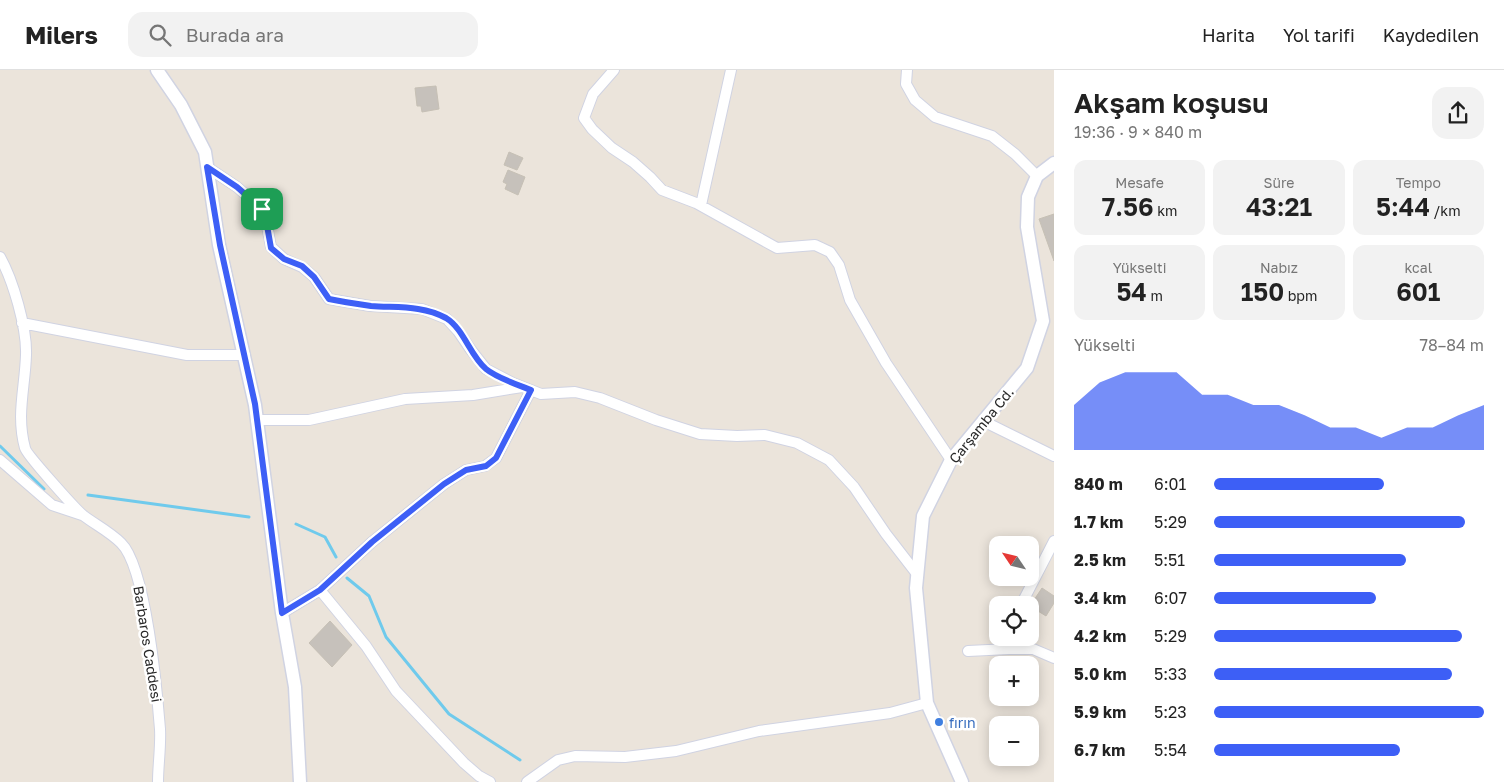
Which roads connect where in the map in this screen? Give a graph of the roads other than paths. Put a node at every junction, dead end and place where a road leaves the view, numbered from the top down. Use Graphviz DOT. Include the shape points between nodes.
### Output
graph roads {
  1 [pos="157,70"];
  2 [pos="614,70"];
  3 [pos="731,70"];
  4 [pos="907,70"];
  5 [pos="1054,162"];
  6 [pos="207,167"];
  7 [pos="1036,176"];
  8 [pos="700,205"];
  9 [pos="0,257"];
  10 [pos="22,323"];
  11 [pos="245,354"];
  12 [pos="527,388"];
  13 [pos="256,420"];
  14 [pos="983,421"];
  15 [pos="1054,456"];
  16 [pos="0,460"];
  17 [pos="951,460"];
  18 [pos="83,516"];
  19 [pos="1054,540"];
  20 [pos="918,574"];
  21 [pos="320,590"];
  22 [pos="1026,596"];
  23 [pos="282,613"];
  24 [pos="1010,646"];
  25 [pos="1009,649"];
  26 [pos="968,651"];
  27 [pos="1054,658"];
  28 [pos="927,704"];
  29 [pos="533,780"];
  30 [pos="158,782"];
  31 [pos="300,782"];
  32 [pos="490,782"];
  33 [pos="962,782"];
  1 -- 6 [label="street" via="181,104 205,152"];
  2 -- 8 [label="street" via="593,94 584,118 612,148 633,162 662,190"];
  3 -- 8 [label="street"];
  4 -- 7 [label="street" via="906,84 915,100 935,117 992,136"];
  5 -- 7 [label="street"];
  6 -- 11 [label="street" via="220,245"];
  6 -- 12 [label="street" via="262,209 271,248 284,259 302,266 329,299 370,306 422,309 447,319 486,369"];
  7 -- 14 [label="street, Çarşamba Cd." via="1028,196 1027,227 1043,322 1027,368"];
  8 -- 17 [label="street" via="777,248 814,245 830,252 839,265 850,300 886,363"];
  9 -- 10 [label="street, Barbaros Caddesi" via="8,271"];
  10 -- 11 [label="street" via="187,355"];
  10 -- 18 [label="street, Barbaros Caddesi" via="26,353 20,415 25,451"];
  11 -- 13 [label="street"];
  12 -- 13 [label="street" via="406,399 309,420"];
  12 -- 20 [label="street" via="541,394 575,392 600,398 700,434 765,434 797,442 829,460 854,487"];
  12 -- 21 [label="street" via="496,458 486,466 466,470 444,484 372,542"];
  13 -- 23 [label="street"];
  14 -- 15 [label="street"];
  14 -- 17 [label="street, Çarşamba Cd."];
  16 -- 18 [label="street" via="52,505"];
  17 -- 20 [label="street, Çarşamba Cd." via="923,516"];
  18 -- 30 [label="street, Barbaros Caddesi" via="122,544 137,572 148,626 160,731"];
  19 -- 22 [label="street"];
  20 -- 28 [label="street, Çarşamba Cd." via="916,588"];
  21 -- 23 [label="street"];
  21 -- 32 [label="street" via="366,646 396,691 464,763"];
  23 -- 31 [label="street" via="295,686"];
  24 -- 25 [label="street"];
  25 -- 26 [label="street"];
  25 -- 27 [label="street" via="1033,649"];
  28 -- 29 [label="street" via="890,714 759,731 676,751 625,757 575,756 558,760"];
  28 -- 33 [label="street, Çarşamba Cd."];
}
